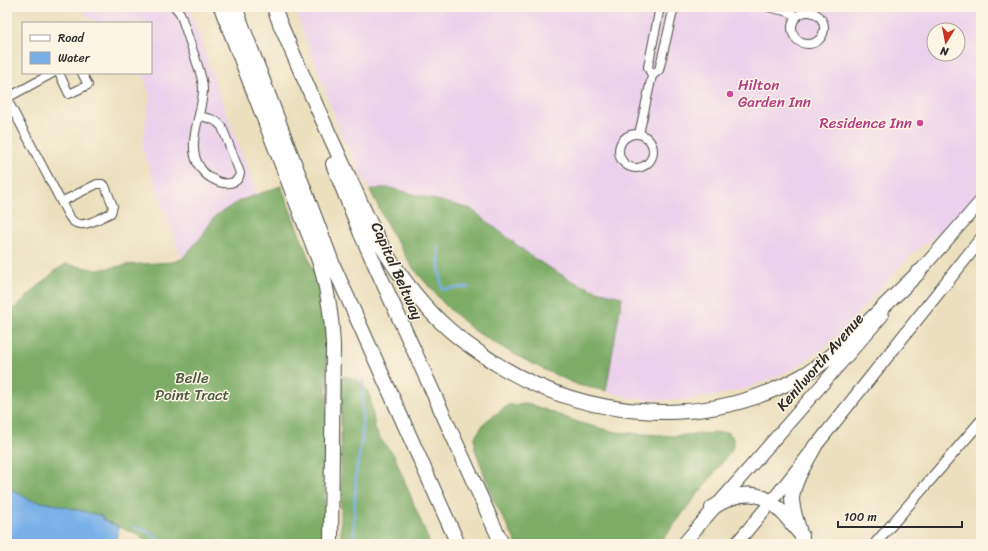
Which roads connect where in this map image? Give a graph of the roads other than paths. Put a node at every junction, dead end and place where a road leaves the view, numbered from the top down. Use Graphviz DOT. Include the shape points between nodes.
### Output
graph roads {
  1 [pos="175,7"];
  2 [pos="221,7"];
  3 [pos="235,7"];
  4 [pos="274,7"];
  5 [pos="660,7"];
  6 [pos="674,7"];
  7 [pos="768,7"];
  8 [pos="797,17"];
  9 [pos="279,21"];
  10 [pos="51,74"];
  11 [pos="59,74"];
  12 [pos="82,74"];
  13 [pos="652,76"];
  14 [pos="7,98"];
  15 [pos="199,116"];
  16 [pos="639,134"];
  17 [pos="981,201"];
  18 [pos="61,202"];
  19 [pos="981,239"];
  20 [pos="919,272"];
  21 [pos="981,421"];
  22 [pos="815,446"];
  23 [pos="771,502"];
  24 [pos="712,508"];
  25 [pos="803,540"];
  26 [pos="331,544"];
  27 [pos="458,544"];
  28 [pos="502,544"];
  29 [pos="683,544"];
  30 [pos="736,544"];
  31 [pos="875,544"];
  1 -- 15 [label="street" via="180,13 202,78 203,98"];
  2 -- 26 [label="highway" via="321,266 327,290 334,345"];
  3 -- 27 [label="highway" via="333,265"];
  4 -- 9 [label="highway, Capital Beltway"];
  5 -- 13 [label="street" via="648,67"];
  6 -- 13 [label="street" via="659,70"];
  7 -- 8 [label="street" via="789,12"];
  8 -- 8 [label="street" via="792,28 799,41 812,44 820,39 824,24 819,15 805,12"];
  9 -- 20 [label="highway" via="345,170 378,240 392,263 428,308 458,337 508,371 562,395 613,408 665,413 713,408 761,396 804,375 829,358"];
  9 -- 28 [label="highway, Capital Beltway" via="361,234"];
  10 -- 14 [label="street"];
  11 -- 12 [label="street" via="69,94 88,85"];
  13 -- 16 [label="street"];
  14 -- 18 [label="street"];
  15 -- 15 [label="street" via="194,148 197,162 212,179 224,183 233,182 238,179 240,173 222,127 213,119"];
  16 -- 16 [label="street" via="627,136 619,147 622,161 634,168 648,163 653,154 651,142"];
  17 -- 20 [label="main road, Kenilworth Avenue"];
  18 -- 18 [label="street" via="97,184 102,184 113,210 86,224 81,224 71,219"];
  19 -- 22 [label="main road"];
  20 -- 24 [label="main road, Kenilworth Avenue"];
  21 -- 31 [label="street"];
  22 -- 23 [label="main road"];
  22 -- 25 [label="highway" via="797,482 792,499"];
  23 -- 24 [label="highway" via="760,496 743,494"];
  23 -- 25 [label="highway" via="788,519"];
  23 -- 30 [label="main road"];
  24 -- 29 [label="main road, Kenilworth Avenue"];
}
